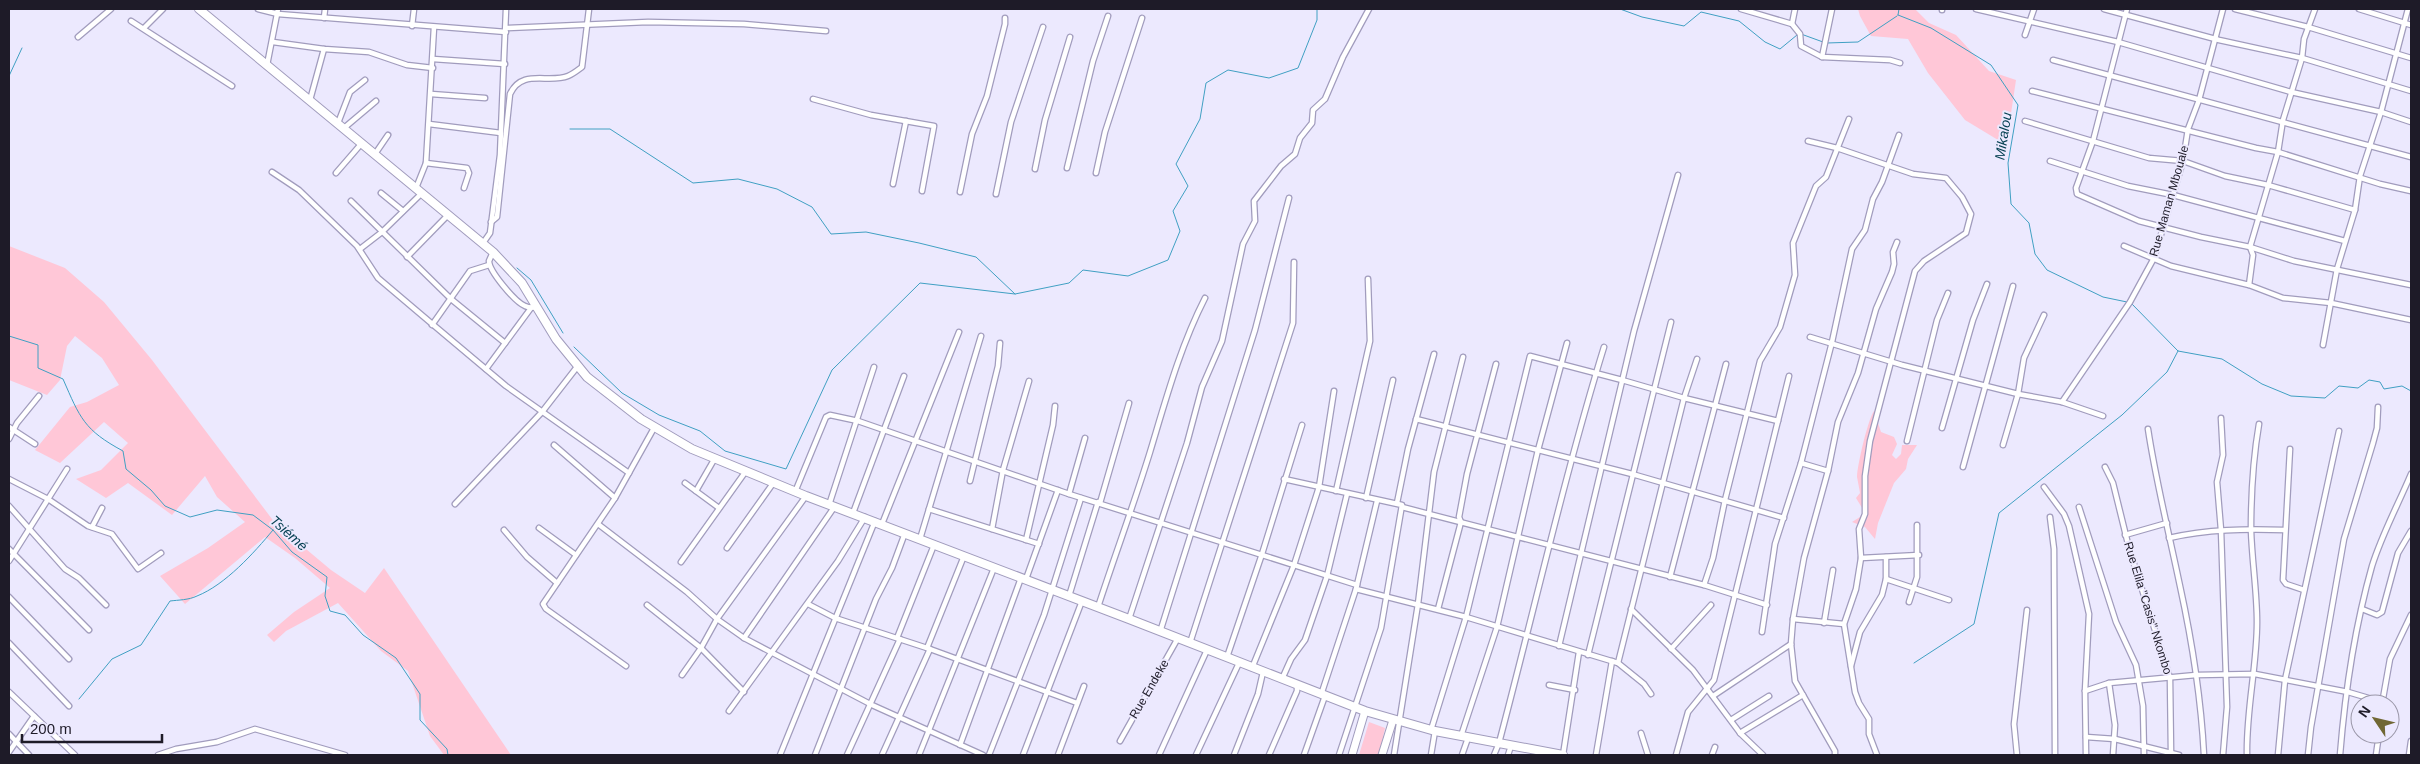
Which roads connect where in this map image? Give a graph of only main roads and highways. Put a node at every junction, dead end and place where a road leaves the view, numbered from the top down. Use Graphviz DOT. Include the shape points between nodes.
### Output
graph roads {
  1 [pos="199,9"];
  2 [pos="1365,711"];
  3 [pos="1393,720"];
  4 [pos="1527,752"];
  5 [pos="1352,755"];
  6 [pos="1382,755"];
  7 [pos="1563,755"];
  1 -- 2 [label="highway" via="494,252 522,283 533,307 577,366 654,428 678,442 795,492"];
  2 -- 3 [label="highway"];
  2 -- 5 [label="main road"];
  3 -- 4 [label="highway"];
  3 -- 6 [label="main road"];
  4 -- 7 [label="highway"];
}
